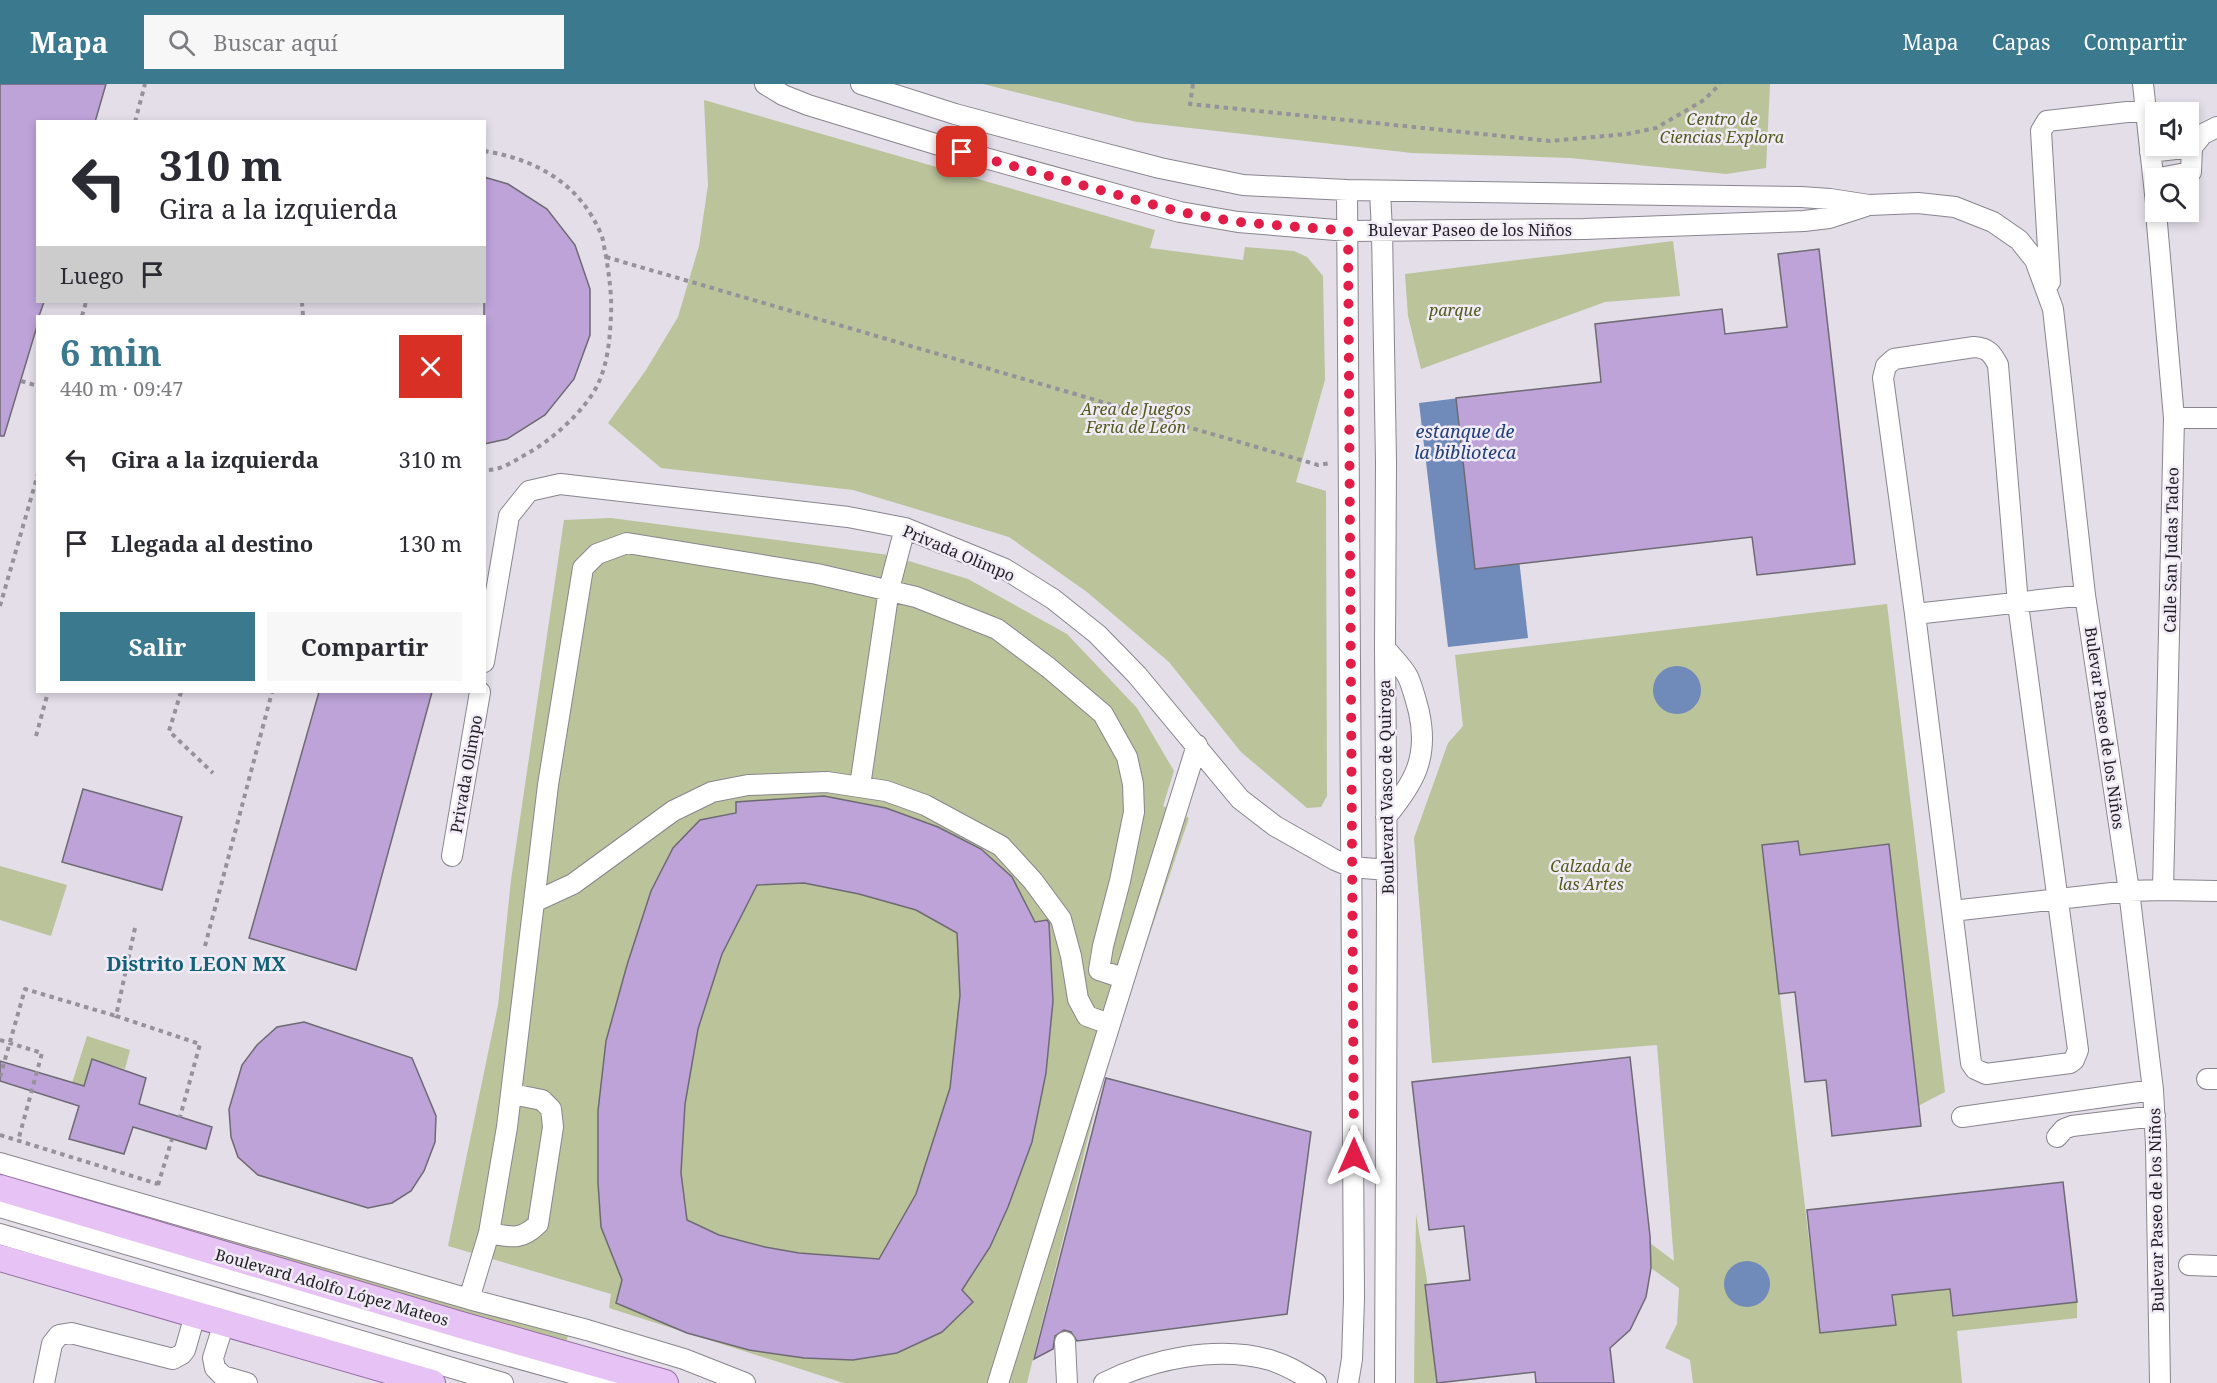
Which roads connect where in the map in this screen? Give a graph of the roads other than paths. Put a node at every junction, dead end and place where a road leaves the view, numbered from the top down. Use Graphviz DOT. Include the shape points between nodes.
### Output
graph roads {
  1 [pos="765,84"];
  2 [pos="861,84"];
  3 [pos="2143,84"];
  4 [pos="2145,110"];
  5 [pos="2217,126"];
  6 [pos="2199,139"];
  7 [pos="1347,190"];
  8 [pos="1380,191"];
  9 [pos="1869,205"];
  10 [pos="2157,222"];
  11 [pos="1348,231"];
  12 [pos="1382,231"];
  13 [pos="2053,309"];
  14 [pos="2174,418"];
  15 [pos="2217,418"];
  16 [pos="905,528"];
  17 [pos="889,589"];
  18 [pos="2085,595"];
  19 [pos="2018,604"];
  20 [pos="1915,614"];
  21 [pos="1385,648"];
  22 [pos="486,650"];
  23 [pos="480,693"];
  24 [pos="1197,745"];
  25 [pos="860,786"];
  26 [pos="1386,817"];
  27 [pos="452,856"];
  28 [pos="1352,867"];
  29 [pos="1387,870"];
  30 [pos="2163,890"];
  31 [pos="2129,891"];
  32 [pos="2217,891"];
  33 [pos="2057,899"];
  34 [pos="534,902"];
  35 [pos="1953,912"];
  36 [pos="1071,956"];
  37 [pos="1099,969"];
  38 [pos="1123,978"];
  39 [pos="1109,1024"];
  40 [pos="2153,1090"];
  41 [pos="512,1094"];
  42 [pos="2155,1116"];
  43 [pos="1962,1117"];
  44 [pos="2057,1137"];
  45 [pos="0,1163"];
  46 [pos="0,1188"];
  47 [pos="0,1207"];
  48 [pos="489,1233"];
  49 [pos="0,1234"];
  50 [pos="0,1258"];
  51 [pos="2189,1265"];
  52 [pos="2217,1266"];
  53 [pos="469,1299"];
  54 [pos="195,1315"];
  55 [pos="224,1323"];
  56 [pos="1065,1342"];
  57 [pos="44,1383"];
  58 [pos="247,1383"];
  59 [pos="432,1383"];
  60 [pos="503,1383"];
  61 [pos="607,1383"];
  62 [pos="665,1383"];
  63 [pos="745,1383"];
  64 [pos="998,1383"];
  65 [pos="1066,1383"];
  66 [pos="1104,1383"];
  67 [pos="1316,1383"];
  68 [pos="1348,1383"];
  69 [pos="1385,1383"];
  70 [pos="2160,1383"];
  1 -- 11 [label="street, Bulevar Paseo de los Niños" via="808,105 875,126 1180,212 1238,222"];
  2 -- 7 [label="street, Bulevar Paseo de los Niños" via="955,114 1160,168 1243,185"];
  3 -- 4 [label="street"];
  4 -- 13 [label="street" via="2047,121 2041,131"];
  5 -- 6 [label="street"];
  7 -- 8 [label="street, Bulevar Paseo de los Niños"];
  7 -- 11 [label="street, Boulevard Vasco de Quiroga"];
  8 -- 9 [label="street, Bulevar Paseo de los Niños" via="1801,197"];
  8 -- 12 [label="street, Boulevard Vasco de Quiroga"];
  9 -- 12 [label="street, Bulevar Paseo de los Niños" via="1829,218 1804,221"];
  9 -- 13 [label="street, Bulevar Paseo de los Niños" via="1918,203 1955,207 1993,222 2019,240 2035,260"];
  10 -- 14 [label="street, Calle San Judas Tadeo"];
  11 -- 12 [label="street, Bulevar Paseo de los Niños"];
  11 -- 28 [label="street, Boulevard Vasco de Quiroga"];
  12 -- 21 [label="street, Boulevard Vasco de Quiroga"];
  13 -- 18 [label="street, Bulevar Paseo de los Niños"];
  14 -- 15 [label="street"];
  14 -- 30 [label="street, Calle San Judas Tadeo"];
  16 -- 17 [label="street"];
  16 -- 22 [label="street, Privada Olimpo" via="848,517 560,484 530,491 509,516"];
  16 -- 24 [label="street, Privada Olimpo" via="1005,569 1053,600 1097,634"];
  17 -- 25 [label="street"];
  17 -- 34 [label="street" via="627,543 597,554 583,568 548,785"];
  17 -- 37 [label="street" via="997,629 1103,714 1127,757 1134,812"];
  18 -- 19 [label="street"];
  18 -- 31 [label="street, Bulevar Paseo de los Niños"];
  19 -- 20 [label="street"];
  19 -- 20 [label="street" via="1998,366 1986,348 1974,347 1894,359 1886,366 1883,378"];
  19 -- 33 [label="street"];
  20 -- 35 [label="street"];
  21 -- 26 [label="street, Boulevard Vasco de Quiroga"];
  21 -- 26 [label="street" via="1407,676 1422,728 1422,752 1416,772 1405,794"];
  23 -- 27 [label="street, Privada Olimpo"];
  24 -- 28 [label="street, Privada Olimpo" via="1240,799 1275,826"];
  24 -- 38 [label="street"];
  25 -- 34 [label="street" via="827,782 748,785 712,792 673,811 573,884"];
  25 -- 36 [label="street" via="925,805 1001,846 1060,919"];
  26 -- 29 [label="street, Boulevard Vasco de Quiroga"];
  28 -- 29 [label="street, Privada Olimpo"];
  28 -- 68 [label="street, Boulevard Vasco de Quiroga" via="1354,1299"];
  29 -- 69 [label="street, Boulevard Vasco de Quiroga"];
  30 -- 31 [label="street"];
  30 -- 32 [label="street"];
  31 -- 33 [label="street"];
  31 -- 40 [label="street, Bulevar Paseo de los Niños"];
  33 -- 35 [label="street"];
  33 -- 35 [label="street" via="2078,1050 2070,1063 2028,1070 1986,1074 1971,1063"];
  34 -- 41 [label="street"];
  36 -- 37 [label="street"];
  36 -- 39 [label="street" via="1078,999 1087,1016"];
  37 -- 38 [label="street"];
  38 -- 39 [label="street"];
  39 -- 64 [label="street"];
  40 -- 42 [label="street, Bulevar Paseo de los Niños"];
  40 -- 43 [label="street"];
  41 -- 48 [label="street"];
  41 -- 48 [label="street" via="542,1100 550,1109 553,1127 538,1224 515,1237"];
  42 -- 44 [label="street" via="2072,1126"];
  42 -- 70 [label="street, Bulevar Paseo de los Niños"];
  45 -- 53 [label="street"];
  46 -- 62 [label="main road, Boulevard Adolfo López Mateos"];
  47 -- 61 [label="street"];
  48 -- 53 [label="street"];
  49 -- 60 [label="street"];
  50 -- 54 [label="main road"];
  51 -- 52 [label="street"];
  53 -- 63 [label="street" via="684,1359"];
  54 -- 55 [label="main road"];
  54 -- 57 [label="street" via="185,1350 172,1359 71,1333 59,1335 52,1344"];
  55 -- 58 [label="street" via="213,1358 215,1368 223,1376"];
  55 -- 59 [label="main road"];
  56 -- 65 [label="street"];
  66 -- 67 [label="street" via="1157,1362 1204,1355 1271,1360"];
}
